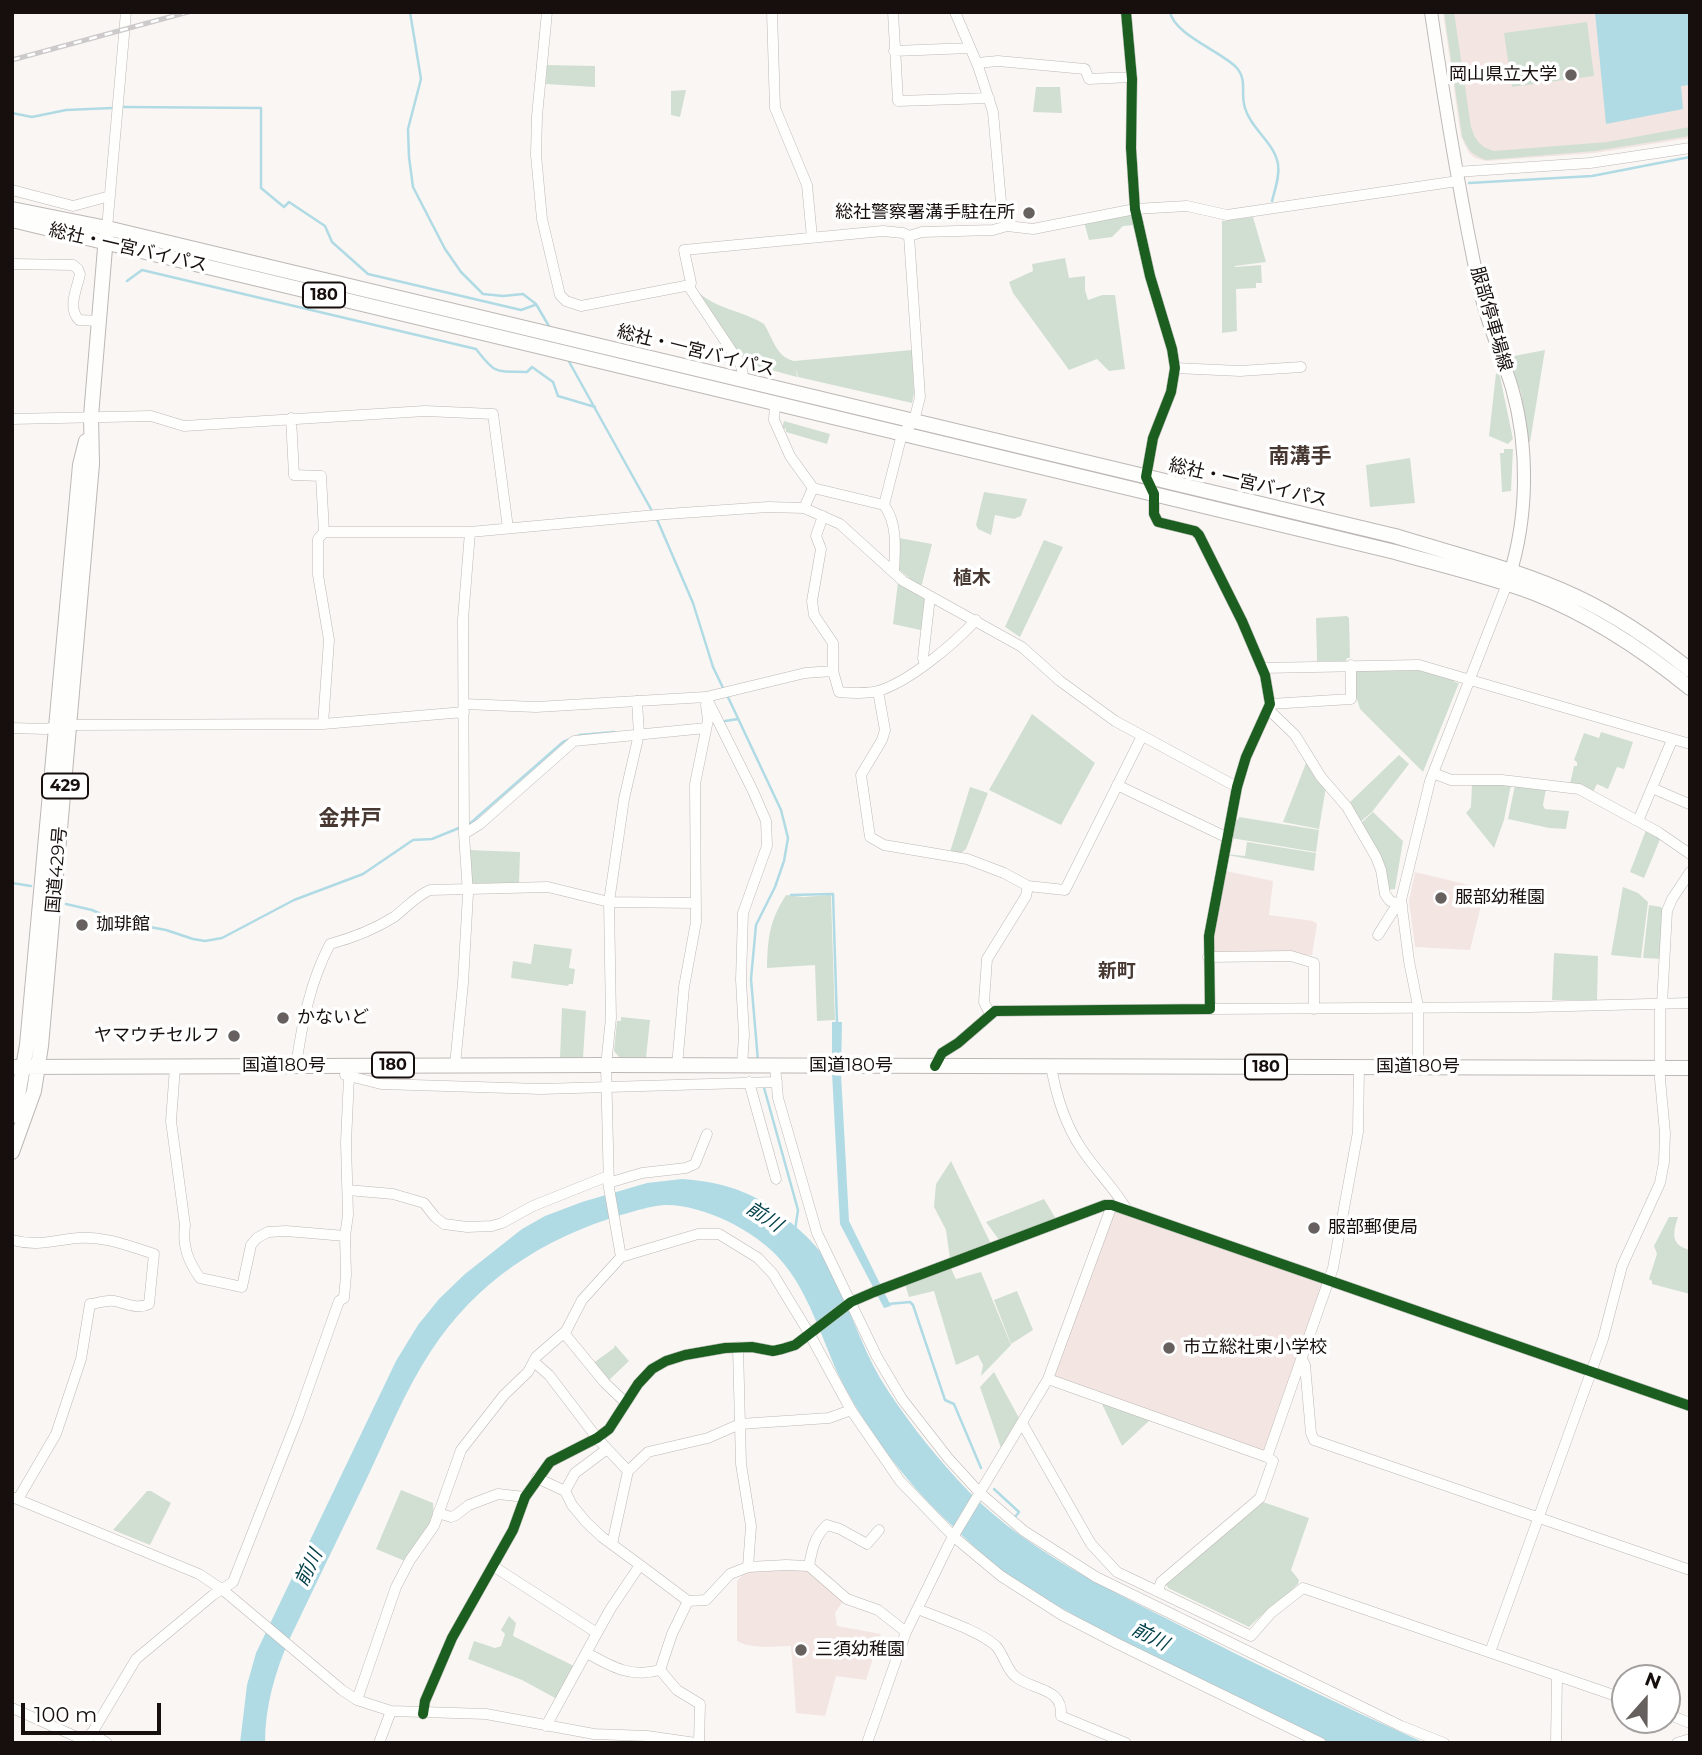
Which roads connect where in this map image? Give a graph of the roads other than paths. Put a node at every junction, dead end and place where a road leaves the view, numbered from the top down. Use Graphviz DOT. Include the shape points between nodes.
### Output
graph roads {
  1 [pos="126,12"];
  2 [pos="547,12"];
  3 [pos="772,12"];
  4 [pos="893,12"];
  5 [pos="955,12"];
  6 [pos="1126,12"];
  7 [pos="1431,12"];
  8 [pos="970,48"];
  9 [pos="894,51"];
  10 [pos="977,63"];
  11 [pos="1132,77"];
  12 [pos="989,98"];
  13 [pos="1690,148"];
  14 [pos="1457,177"];
  15 [pos="12,190"];
  16 [pos="110,196"];
  17 [pos="12,209"];
  18 [pos="1135,209"];
  19 [pos="12,220"];
  20 [pos="1007,226"];
  21 [pos="107,228"];
  22 [pos="909,236"];
  23 [pos="812,237"];
  24 [pos="106,244"];
  25 [pos="12,264"];
  26 [pos="689,287"];
  27 [pos="99,321"];
  28 [pos="1301,367"];
  29 [pos="1175,368"];
  30 [pos="751,387"];
  31 [pos="775,402"];
  32 [pos="91,416"];
  33 [pos="291,418"];
  34 [pos="12,419"];
  35 [pos="914,421"];
  36 [pos="902,434"];
  37 [pos="1146,477"];
  38 [pos="813,488"];
  39 [pos="1154,494"];
  40 [pos="884,505"];
  41 [pos="804,508"];
  42 [pos="823,516"];
  43 [pos="508,528"];
  44 [pos="324,532"];
  45 [pos="470,532"];
  46 [pos="894,572"];
  47 [pos="1509,578"];
  48 [pos="930,597"];
  49 [pos="976,620"];
  50 [pos="925,665"];
  51 [pos="1351,665"];
  52 [pos="1262,668"];
  53 [pos="1690,670"];
  54 [pos="833,671"];
  55 [pos="1469,680"];
  56 [pos="1690,688"];
  57 [pos="877,691"];
  58 [pos="708,697"];
  59 [pos="637,701"];
  60 [pos="1269,706"];
  61 [pos="464,708"];
  62 [pos="324,724"];
  63 [pos="64,726"];
  64 [pos="12,728"];
  65 [pos="706,728"];
  66 [pos="639,731"];
  67 [pos="1142,736"];
  68 [pos="1672,740"];
  69 [pos="1690,744"];
  70 [pos="1433,773"];
  71 [pos="1117,785"];
  72 [pos="1237,787"];
  73 [pos="1652,788"];
  74 [pos="1689,804"];
  75 [pos="1638,821"];
  76 [pos="464,829"];
  77 [pos="1228,838"];
  78 [pos="1690,854"];
  79 [pos="1690,872"];
  80 [pos="1028,886"];
  81 [pos="467,888"];
  82 [pos="609,902"];
  83 [pos="696,903"];
  84 [pos="1402,905"];
  85 [pos="1378,934"];
  86 [pos="1208,957"];
  87 [pos="1690,1003"];
  88 [pos="1661,1004"];
  89 [pos="1418,1006"];
  90 [pos="1210,1009"];
  91 [pos="1314,1009"];
  92 [pos="990,1014"];
  93 [pos="454,1065"];
  94 [pos="606,1065"];
  95 [pos="296,1066"];
  96 [pos="337,1066"];
  97 [pos="677,1066"];
  98 [pos="746,1066"];
  99 [pos="772,1066"];
  100 [pos="935,1066"];
  101 [pos="1051,1066"];
  102 [pos="175,1067"];
  103 [pos="1359,1067"];
  104 [pos="1418,1067"];
  105 [pos="24,1068"];
  106 [pos="1660,1068"];
  107 [pos="1690,1068"];
  108 [pos="349,1077"];
  109 [pos="751,1082"];
  110 [pos="774,1082"];
  111 [pos="606,1086"];
  112 [pos="12,1116"];
  113 [pos="707,1134"];
  114 [pos="12,1152"];
  115 [pos="776,1179"];
  116 [pos="608,1182"];
  117 [pos="348,1190"];
  118 [pos="1112,1205"];
  119 [pos="1126,1210"];
  120 [pos="345,1236"];
  121 [pos="12,1240"];
  122 [pos="621,1257"];
  123 [pos="1329,1281"];
  124 [pos="850,1303"];
  125 [pos="812,1332"];
  126 [pos="564,1333"];
  127 [pos="738,1347"];
  128 [pos="1302,1359"];
  129 [pos="534,1362"];
  130 [pos="1590,1371"];
  131 [pos="1048,1379"];
  132 [pos="626,1403"];
  133 [pos="1690,1406"];
  134 [pos="851,1410"];
  135 [pos="1022,1423"];
  136 [pos="740,1424"];
  137 [pos="597,1438"];
  138 [pos="607,1449"];
  139 [pos="1267,1457"];
  140 [pos="628,1471"];
  141 [pos="537,1478"];
  142 [pos="565,1491"];
  143 [pos="979,1494"];
  144 [pos="525,1497"];
  145 [pos="15,1498"];
  146 [pos="438,1513"];
  147 [pos="1538,1517"];
  148 [pos="879,1530"];
  149 [pos="955,1536"];
  150 [pos="612,1544"];
  151 [pos="640,1565"];
  152 [pos="493,1566"];
  153 [pos="809,1566"];
  154 [pos="748,1567"];
  155 [pos="1690,1570"];
  156 [pos="223,1590"];
  157 [pos="1158,1591"];
  158 [pos="688,1601"];
  159 [pos="918,1609"];
  160 [pos="906,1632"];
  161 [pos="597,1633"];
  162 [pos="1490,1652"];
  163 [pos="587,1653"];
  164 [pos="660,1670"];
  165 [pos="1557,1675"];
  166 [pos="1611,1694"];
  167 [pos="357,1700"];
  168 [pos="12,1708"];
  169 [pos="391,1711"];
  170 [pos="423,1714"];
  171 [pos="546,1726"];
  172 [pos="593,1738"];
  173 [pos="88,1739"];
  174 [pos="1690,1739"];
  175 [pos="107,1743"];
  176 [pos="379,1743"];
  177 [pos="697,1743"];
  178 [pos="867,1743"];
  179 [pos="1126,1743"];
  180 [pos="1321,1743"];
  181 [pos="1444,1743"];
  182 [pos="1556,1743"];
  183 [pos="1677,1743"];
  1 -- 16 [label="street"];
  2 -- 26 [label="street" via="536,155 542,219 560,295 581,306"];
  3 -- 23 [label="street" via="775,108 807,185"];
  4 -- 9 [label="street"];
  5 -- 8 [label="street"];
  6 -- 11 [label="street"];
  7 -- 14 [label="main road, 服部停車場線"];
  8 -- 9 [label="street"];
  8 -- 10 [label="street"];
  9 -- 12 [label="street" via="898,101"];
  10 -- 11 [label="street" via="1086,69 1089,79"];
  10 -- 12 [label="street"];
  11 -- 18 [label="street"];
  12 -- 20 [label="street"];
  13 -- 14 [label="street"];
  14 -- 18 [label="street" via="1227,215 1186,206"];
  14 -- 47 [label="main road, 服部停車場線" via="1480,295 1518,420 1524,495"];
  15 -- 16 [label="street" via="73,206"];
  16 -- 21 [label="street"];
  17 -- 21 [label="highway, 総社・一宮バイパス / 180"];
  18 -- 20 [label="street" via="1033,229"];
  18 -- 29 [label="street"];
  19 -- 24 [label="highway, 総社・一宮バイパス / 180"];
  20 -- 22 [label="street"];
  21 -- 24 [label="highway, 国道429号 / 429"];
  21 -- 30 [label="highway, 総社・一宮バイパス / 180"];
  22 -- 23 [label="street" via="883,231"];
  22 -- 35 [label="street" via="920,397"];
  23 -- 26 [label="street" via="684,250"];
  24 -- 27 [label="highway, 国道429号 / 429"];
  24 -- 30 [label="highway, 総社・一宮バイパス / 180" via="582,356"];
  25 -- 27 [label="street" via="73,265 80,274 74,314 79,320"];
  26 -- 30 [label="street"];
  27 -- 32 [label="highway, 国道429号 / 429"];
  28 -- 29 [label="street" via="1240,371"];
  29 -- 37 [label="street"];
  30 -- 31 [label="highway, 総社・一宮バイパス / 180"];
  30 -- 35 [label="highway, 総社・一宮バイパス / 180"];
  31 -- 36 [label="highway, 総社・一宮バイパス / 180"];
  31 -- 38 [label="street" via="774,420 790,456"];
  32 -- 33 [label="street" via="151,416 184,426"];
  32 -- 34 [label="street"];
  32 -- 63 [label="highway, 国道429号 / 429" via="92,464"];
  33 -- 43 [label="street" via="425,411 493,414"];
  33 -- 44 [label="street" via="294,475 321,476"];
  35 -- 36 [label="street"];
  35 -- 37 [label="highway, 総社・一宮バイパス / 180"];
  36 -- 39 [label="highway, 総社・一宮バイパス / 180"];
  36 -- 40 [label="street"];
  37 -- 39 [label="street"];
  37 -- 47 [label="highway, 総社・一宮バイパス / 180" via="1395,536"];
  38 -- 40 [label="street"];
  38 -- 41 [label="street"];
  39 -- 47 [label="highway, 総社・一宮バイパス / 180"];
  39 -- 52 [label="street" via="1158,522 1199,535"];
  40 -- 46 [label="street" via="891,514"];
  41 -- 42 [label="street"];
  41 -- 43 [label="street"];
  42 -- 46 [label="street" via="840,524"];
  42 -- 54 [label="street" via="816,536 821,549 812,601 814,615 833,643"];
  43 -- 45 [label="street"];
  44 -- 45 [label="street"];
  44 -- 62 [label="street" via="318,539 318,575 329,640"];
  45 -- 61 [label="street" via="463,619"];
  46 -- 48 [label="street"];
  47 -- 53 [label="highway, 総社・一宮バイパス / 180" via="1558,589 1595,607"];
  47 -- 55 [label="street"];
  47 -- 56 [label="highway, 総社・一宮バイパス / 180" via="1572,610"];
  48 -- 49 [label="street"];
  48 -- 50 [label="street"];
  49 -- 50 [label="street"];
  49 -- 67 [label="street" via="1022,647 1071,689"];
  50 -- 57 [label="street"];
  51 -- 52 [label="street"];
  51 -- 55 [label="street" via="1409,664"];
  51 -- 60 [label="street" via="1351,699"];
  52 -- 60 [label="street"];
  54 -- 57 [label="street" via="839,692"];
  54 -- 58 [label="street" via="805,673"];
  55 -- 68 [label="street"];
  55 -- 70 [label="street"];
  57 -- 80 [label="street" via="885,730 861,775 870,837 884,845 967,859"];
  58 -- 59 [label="street"];
  58 -- 65 [label="street"];
  58 -- 98 [label="street" via="766,821 767,846 743,913"];
  59 -- 61 [label="street"];
  59 -- 66 [label="street"];
  60 -- 72 [label="street"];
  60 -- 84 [label="street" via="1348,807 1376,858 1385,894"];
  61 -- 62 [label="street"];
  61 -- 76 [label="street"];
  62 -- 63 [label="street"];
  63 -- 64 [label="street"];
  63 -- 105 [label="highway, 国道429号 / 429"];
  65 -- 66 [label="street"];
  65 -- 83 [label="street" via="695,784"];
  66 -- 76 [label="street" via="570,743 480,824"];
  66 -- 82 [label="street"];
  67 -- 71 [label="street"];
  67 -- 72 [label="street"];
  68 -- 69 [label="street"];
  68 -- 73 [label="street"];
  70 -- 75 [label="street" via="1451,780 1502,780 1579,789"];
  70 -- 84 [label="street"];
  71 -- 77 [label="street"];
  71 -- 80 [label="street" via="1065,890"];
  72 -- 77 [label="street"];
  73 -- 74 [label="street"];
  73 -- 75 [label="street"];
  75 -- 78 [label="street"];
  76 -- 81 [label="street"];
  77 -- 86 [label="street"];
  79 -- 88 [label="street" via="1667,911"];
  80 -- 92 [label="street" via="988,959 984,1002"];
  81 -- 82 [label="street" via="548,887"];
  81 -- 93 [label="street"];
  81 -- 95 [label="street" via="430,890 375,927 330,944 302,1025"];
  82 -- 83 [label="street"];
  82 -- 94 [label="street" via="611,1018"];
  83 -- 97 [label="street"];
  84 -- 85 [label="street"];
  84 -- 89 [label="street"];
  86 -- 90 [label="street"];
  86 -- 91 [label="street" via="1291,956 1314,963"];
  87 -- 88 [label="street"];
  88 -- 89 [label="street"];
  88 -- 106 [label="street"];
  89 -- 91 [label="street"];
  89 -- 104 [label="street"];
  90 -- 91 [label="street"];
  90 -- 92 [label="street"];
  92 -- 100 [label="street" via="942,1054"];
  93 -- 94 [label="highway, 国道180号 / 180"];
  93 -- 96 [label="highway, 国道180号 / 180"];
  94 -- 97 [label="highway, 国道180号 / 180"];
  94 -- 111 [label="street"];
  95 -- 96 [label="highway, 国道180号 / 180"];
  95 -- 102 [label="highway, 国道180号 / 180"];
  96 -- 108 [label="street"];
  97 -- 98 [label="highway, 国道180号 / 180"];
  98 -- 99 [label="highway, 国道180号 / 180"];
  99 -- 100 [label="highway, 国道180号 / 180"];
  99 -- 110 [label="street"];
  100 -- 101 [label="highway, 国道180号 / 180"];
  101 -- 103 [label="highway, 国道180号 / 180"];
  101 -- 119 [label="street" via="1068,1125"];
  102 -- 105 [label="highway, 国道180号 / 180"];
  102 -- 120 [label="street" via="171,1121 183,1240 189,1263 200,1278 242,1287 251,1245 268,1232"];
  103 -- 104 [label="highway, 国道180号 / 180"];
  103 -- 123 [label="street" via="1358,1132"];
  104 -- 106 [label="highway, 国道180号 / 180"];
  105 -- 112 [label="highway, 国道429号 / 429"];
  105 -- 114 [label="highway, 国道429号 / 429" via="34,1091"];
  106 -- 107 [label="highway, 国道180号 / 180"];
  106 -- 130 [label="street" via="1665,1133 1660,1184 1622,1266"];
  108 -- 111 [label="street" via="394,1085"];
  108 -- 117 [label="street"];
  109 -- 110 [label="street"];
  109 -- 111 [label="street"];
  109 -- 115 [label="street"];
  110 -- 124 [label="street" via="817,1233"];
  111 -- 116 [label="street"];
  113 -- 116 [label="street" via="695,1164"];
  116 -- 117 [label="street" via="533,1206 502,1223 467,1227 444,1224 424,1203 393,1194"];
  116 -- 122 [label="street"];
  117 -- 120 [label="street"];
  118 -- 119 [label="street"];
  118 -- 124 [label="street"];
  118 -- 131 [label="street"];
  119 -- 123 [label="street"];
  120 -- 156 [label="street" via="344,1298 339,1301 233,1582"];
  121 -- 145 [label="street" via="44,1245 97,1238 154,1254 149,1304 128,1306 112,1300 90,1304 81,1359 56,1434"];
  122 -- 125 [label="street" via="698,1234 719,1234 758,1258"];
  122 -- 126 [label="street" via="582,1300"];
  123 -- 128 [label="street"];
  123 -- 130 [label="street"];
  124 -- 125 [label="street"];
  124 -- 143 [label="street" via="902,1399"];
  125 -- 127 [label="street" via="782,1349"];
  125 -- 134 [label="street"];
  126 -- 129 [label="street"];
  126 -- 132 [label="street"];
  127 -- 132 [label="street" via="666,1361 652,1369"];
  127 -- 136 [label="street"];
  128 -- 139 [label="street"];
  128 -- 147 [label="street" via="1314,1440"];
  129 -- 137 [label="street"];
  129 -- 146 [label="street" via="461,1450"];
  130 -- 133 [label="street"];
  130 -- 147 [label="street"];
  131 -- 135 [label="street"];
  131 -- 139 [label="street"];
  132 -- 137 [label="street"];
  134 -- 136 [label="street" via="829,1418"];
  134 -- 149 [label="street" via="900,1481"];
  135 -- 143 [label="street"];
  135 -- 157 [label="street" via="1091,1544 1117,1572"];
  136 -- 140 [label="street" via="708,1438 648,1452"];
  136 -- 154 [label="street" via="751,1526"];
  137 -- 138 [label="street"];
  137 -- 141 [label="street" via="550,1462"];
  138 -- 140 [label="street"];
  138 -- 142 [label="street" via="575,1473"];
  139 -- 157 [label="street" via="1273,1461 1259,1498 1161,1582"];
  140 -- 150 [label="street"];
  141 -- 142 [label="street"];
  141 -- 144 [label="street"];
  142 -- 150 [label="street" via="586,1522"];
  143 -- 149 [label="street"];
  143 -- 181 [label="street" via="1024,1531 1096,1577"];
  144 -- 146 [label="street" via="498,1494 451,1517"];
  144 -- 152 [label="street" via="521,1514"];
  145 -- 156 [label="street" via="187,1567"];
  146 -- 167 [label="street" via="396,1587"];
  147 -- 155 [label="street"];
  147 -- 162 [label="street"];
  148 -- 153 [label="street" via="867,1544 827,1525 814,1544"];
  149 -- 159 [label="street"];
  149 -- 180 [label="street" via="1001,1576 1062,1615"];
  150 -- 151 [label="street"];
  151 -- 158 [label="street"];
  151 -- 161 [label="street"];
  152 -- 161 [label="street"];
  152 -- 170 [label="street" via="452,1638"];
  153 -- 154 [label="street"];
  153 -- 160 [label="street" via="847,1599 877,1610"];
  154 -- 158 [label="street" via="730,1574 706,1600"];
  156 -- 167 [label="street"];
  156 -- 173 [label="street" via="136,1659"];
  157 -- 162 [label="street" via="1251,1636 1303,1588"];
  158 -- 164 [label="street"];
  159 -- 160 [label="street"];
  159 -- 179 [label="street" via="990,1642 1015,1677 1054,1695 1062,1706 1061,1716"];
  160 -- 178 [label="street"];
  161 -- 163 [label="street"];
  162 -- 165 [label="street"];
  163 -- 164 [label="street" via="629,1673"];
  163 -- 171 [label="street"];
  164 -- 177 [label="street" via="677,1690 700,1703"];
  165 -- 166 [label="street"];
  165 -- 182 [label="street"];
  167 -- 169 [label="street"];
  168 -- 173 [label="street"];
  169 -- 170 [label="street"];
  169 -- 176 [label="street"];
  170 -- 171 [label="street" via="486,1714"];
  171 -- 172 [label="street"];
  172 -- 177 [label="street" via="647,1736"];
  173 -- 175 [label="street"];
  174 -- 183 [label="street"];
}
